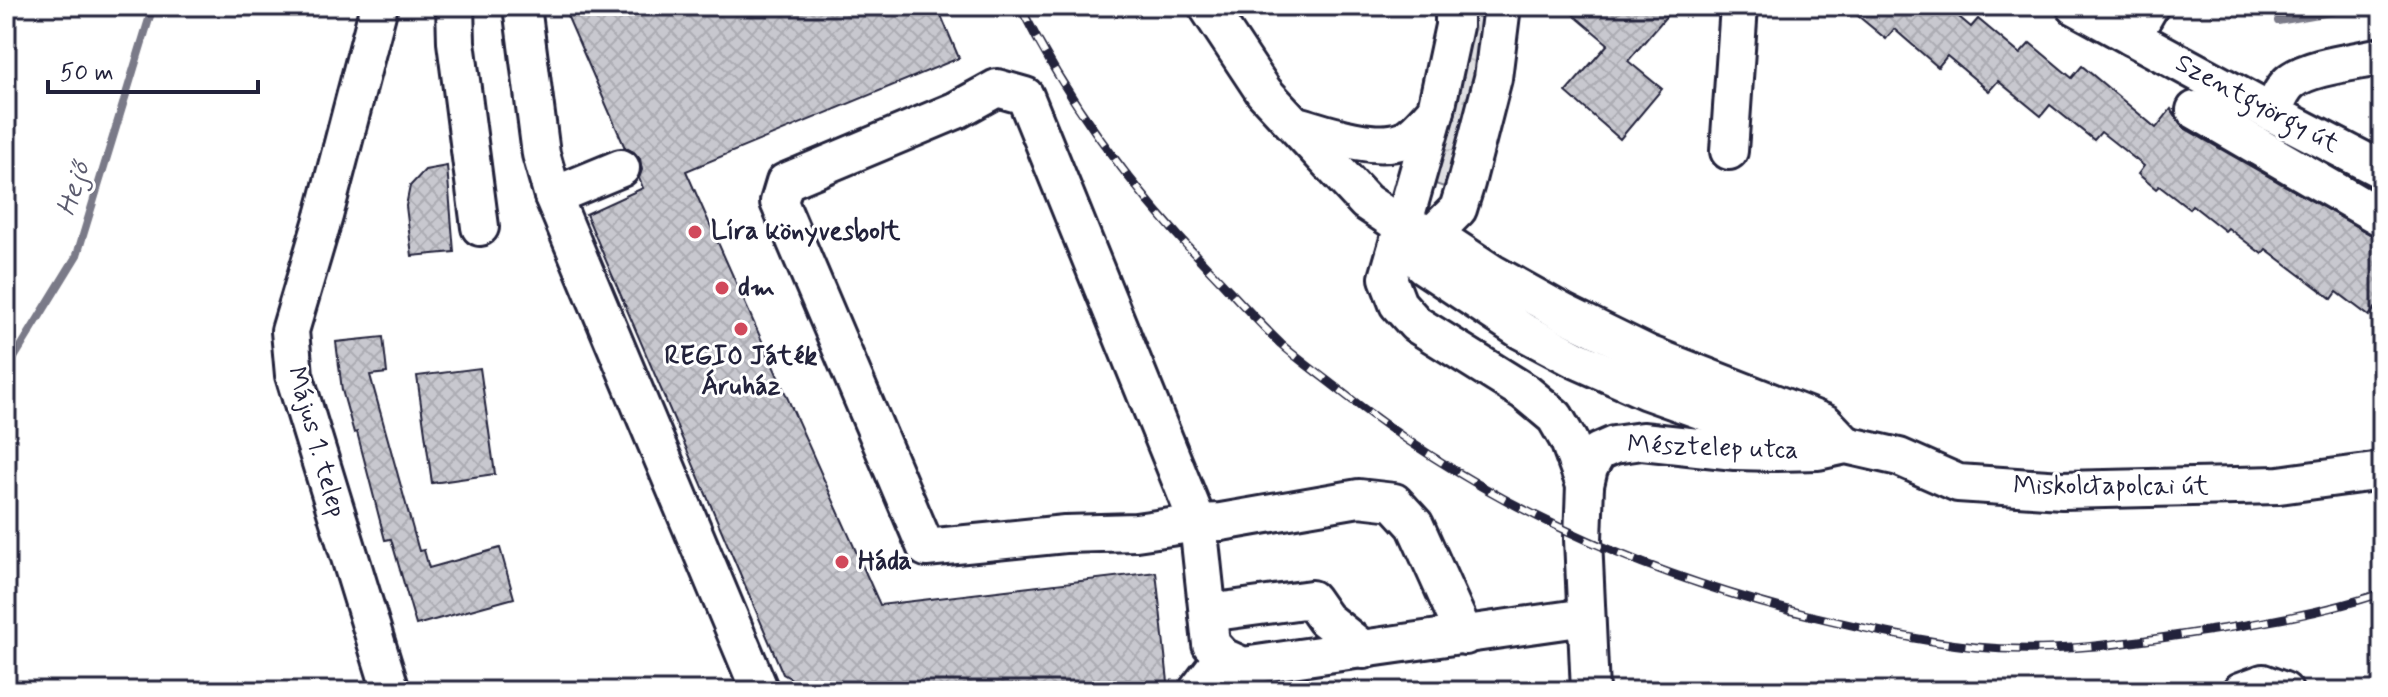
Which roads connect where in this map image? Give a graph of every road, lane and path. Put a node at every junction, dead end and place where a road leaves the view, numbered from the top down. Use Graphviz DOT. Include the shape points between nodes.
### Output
graph roads {
  1 [pos="379,6"];
  2 [pos="455,6"];
  3 [pos="522,6"];
  4 [pos="1207,6"];
  5 [pos="1454,6"];
  6 [pos="1502,6"];
  7 [pos="1739,6"];
  8 [pos="2075,6"];
  9 [pos="2150,6"];
  10 [pos="2132,37"];
  11 [pos="2382,56"];
  12 [pos="1436,110"];
  13 [pos="2195,110"];
  14 [pos="2272,113"];
  15 [pos="1297,125"];
  16 [pos="1729,151"];
  17 [pos="621,168"];
  18 [pos="2382,170"];
  19 [pos="553,196"];
  20 [pos="1458,209"];
  21 [pos="2382,218"];
  22 [pos="480,227"];
  23 [pos="1419,242"];
  24 [pos="1492,273"];
  25 [pos="1832,448"];
  26 [pos="2382,471"];
  27 [pos="1585,485"];
  28 [pos="1198,523"];
  29 [pos="1208,613"];
  30 [pos="1586,617"];
  31 [pos="1465,636"];
  32 [pos="1364,650"];
  33 [pos="1223,657"];
  34 [pos="391,691"];
  35 [pos="760,691"];
  36 [pos="1197,691"];
  37 [pos="1590,691"];
  38 [pos="2241,691"];
  39 [pos="2284,691"];
  1 -- 34 [label="street, Május 1. telep" via="290,331 294,375"];
  2 -- 22 [label="street"];
  3 -- 19 [label="street" via="541,154"];
  4 -- 15 [label="street, Miskolctapolcai út" via="1264,92"];
  5 -- 12 [label="street"];
  6 -- 20 [label="street" via="1493,78"];
  7 -- 16 [label="street"];
  8 -- 10 [label="street, Szentgyörgy út"];
  9 -- 10 [label="street"];
  10 -- 14 [label="street, Szentgyörgy út"];
  11 -- 14 [label="street" via="2305,74 2283,90"];
  12 -- 15 [label="street" via="1399,142 1354,142"];
  12 -- 23 [label="street" via="1416,185"];
  13 -- 21 [label="street"];
  14 -- 18 [label="street, Szentgyörgy út"];
  15 -- 23 [label="street, Miskolctapolcai út" via="1366,202"];
  17 -- 19 [label="street"];
  19 -- 35 [label="street"];
  20 -- 23 [label="street"];
  20 -- 24 [label="street"];
  23 -- 24 [label="street, Miskolctapolcai út"];
  23 -- 25 [label="street, Miskolctapolcai út" via="1522,331 1575,359 1660,396"];
  23 -- 27 [label="street, Mésztelep utca" via="1388,278 1398,304 1416,324 1525,392 1555,417"];
  24 -- 25 [label="street, Miskolctapolcai út" via="1648,354 1825,423"];
  25 -- 26 [label="street, Miskolctapolcai út" via="1899,457 1958,483 2062,490 2279,485"];
  25 -- 27 [label="street, Mésztelep utca" via="1735,451 1642,441 1614,445 1598,452"];
  27 -- 30 [label="street, Mésztelep utca"];
  28 -- 28 [label="street" via="926,548 779,202 785,182 997,88 1025,96"];
  28 -- 29 [label="street"];
  28 -- 31 [label="street" via="1359,498 1394,502 1415,525"];
  29 -- 32 [label="street" via="1311,599 1325,619"];
  29 -- 33 [label="street" via="1211,644"];
  30 -- 31 [label="street"];
  30 -- 37 [label="street, Mésztelep utca"];
  31 -- 32 [label="street"];
  32 -- 33 [label="street" via="1243,666"];
  33 -- 36 [label="street"];
  38 -- 39 [label="street" via="2263,683"];
}
